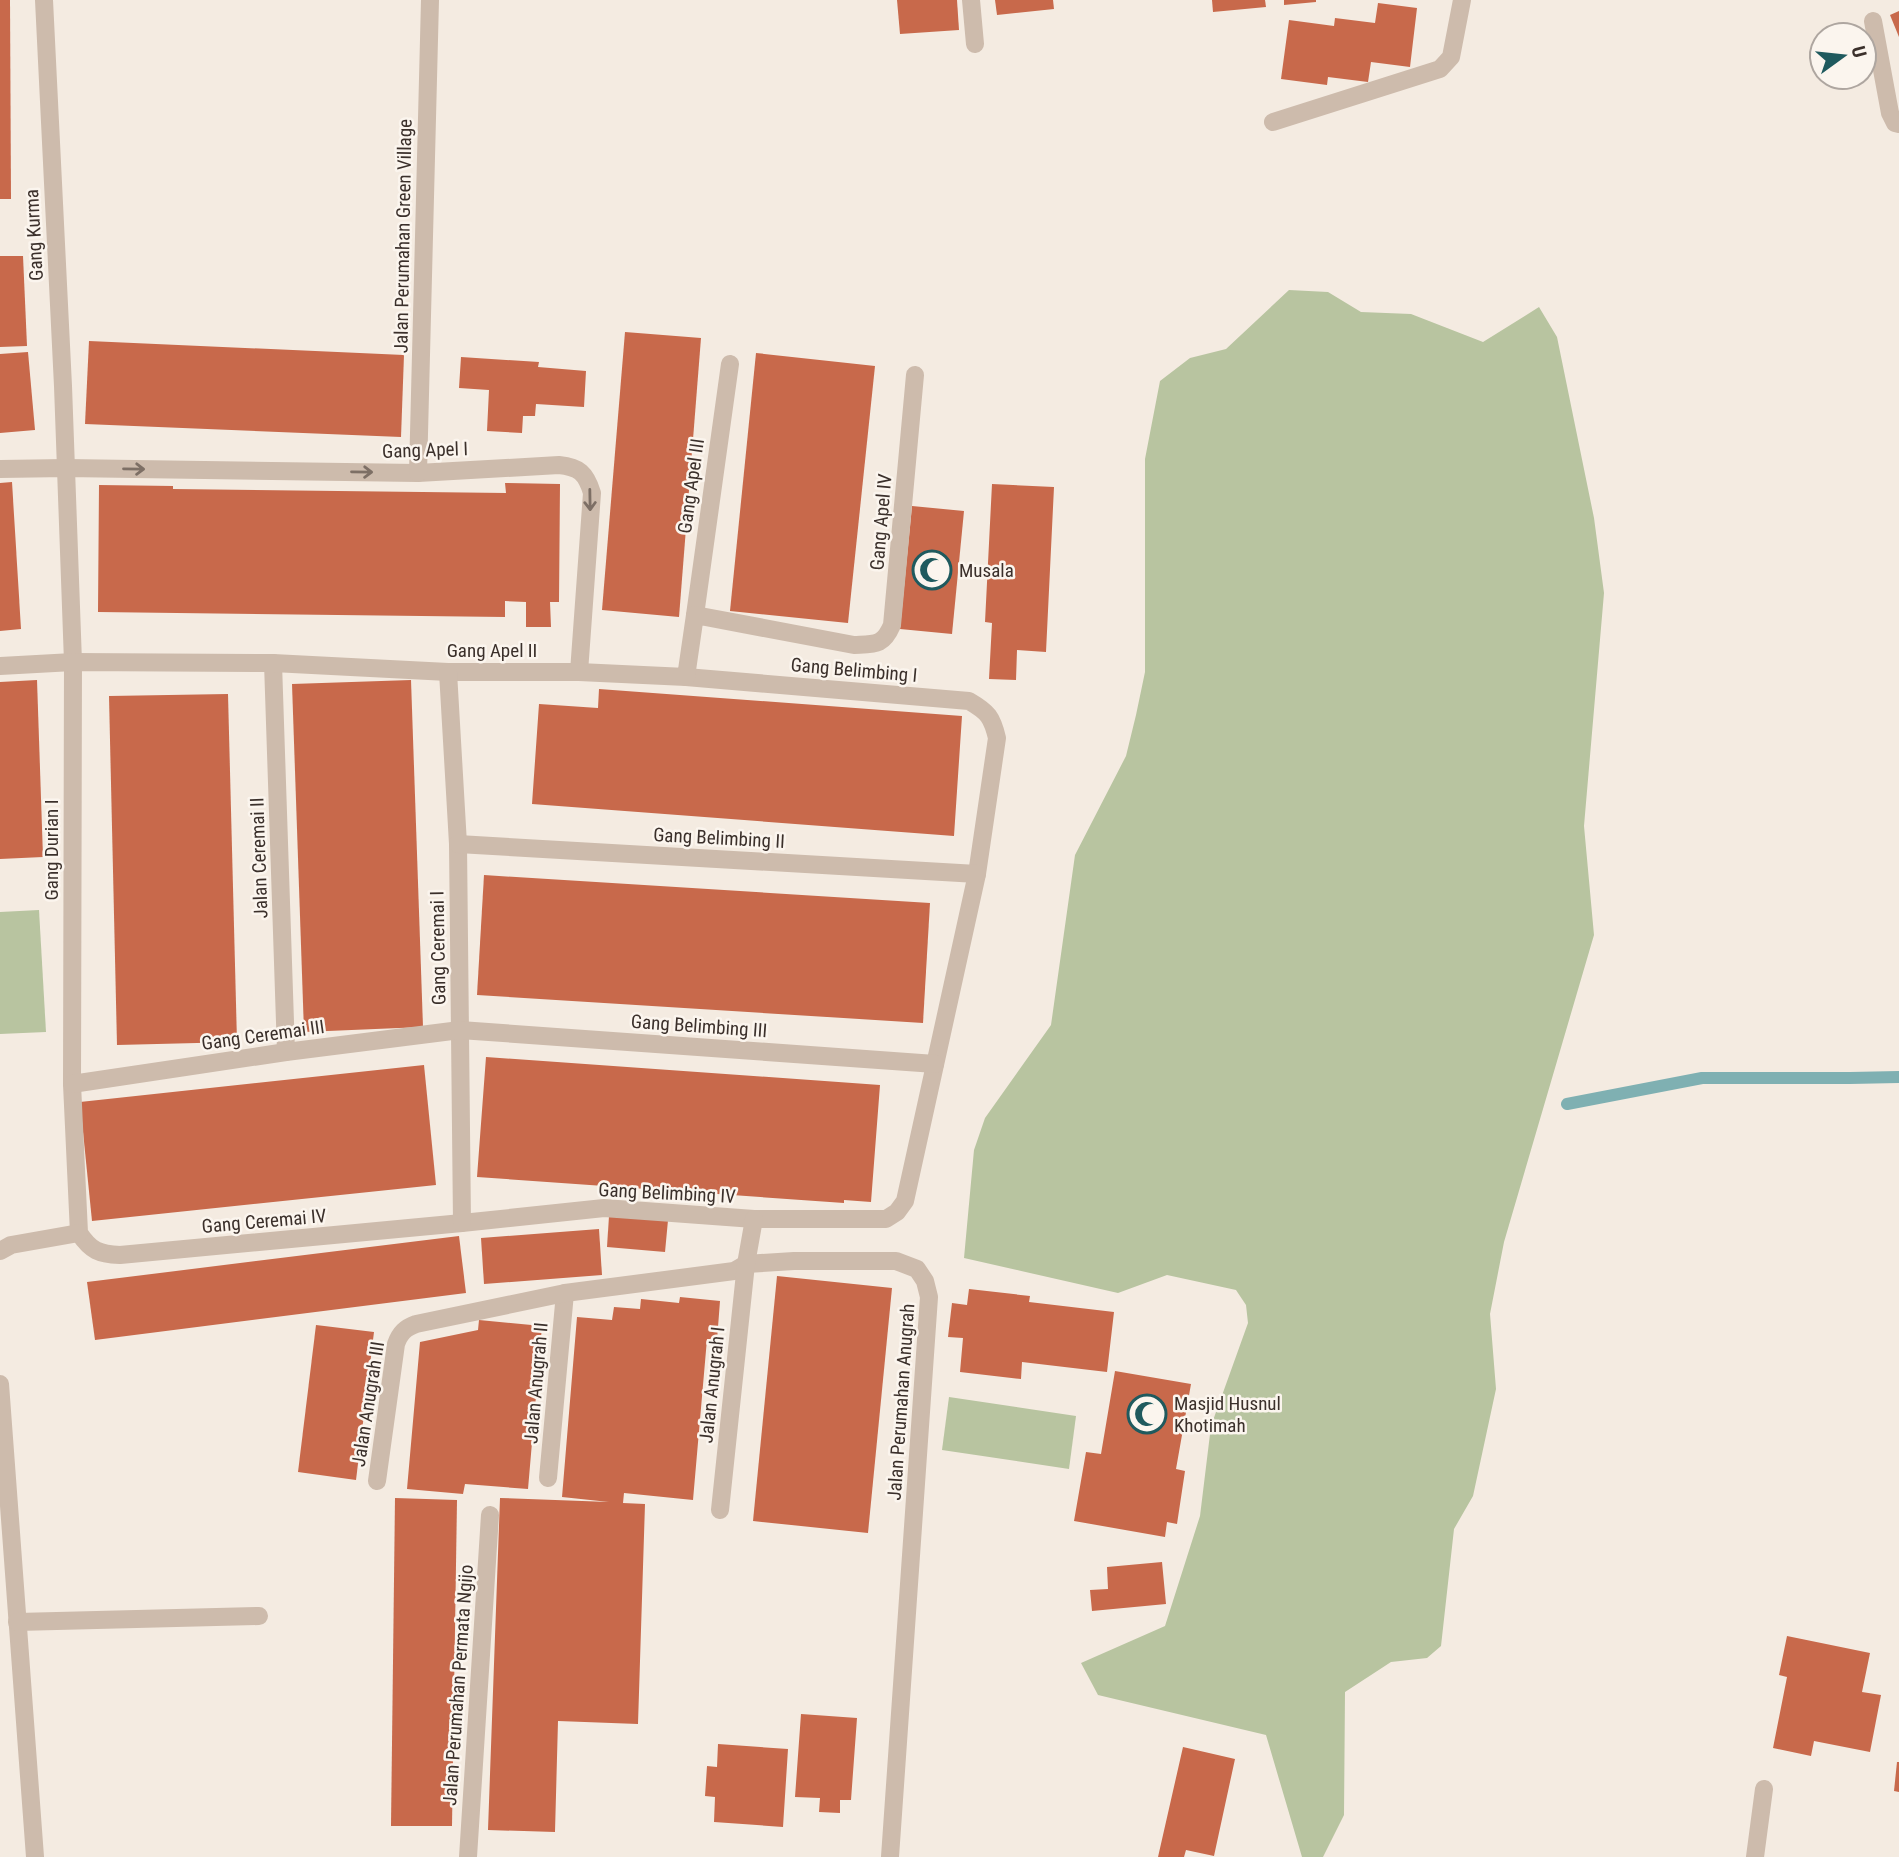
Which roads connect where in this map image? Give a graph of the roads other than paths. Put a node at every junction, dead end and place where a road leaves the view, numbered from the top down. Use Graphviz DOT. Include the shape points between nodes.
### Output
graph roads {
  1 [pos="44,0"];
  2 [pos="430,0"];
  3 [pos="971,0"];
  4 [pos="1462,0"];
  5 [pos="975,44"];
  6 [pos="1878,48"];
  7 [pos="1273,122"];
  8 [pos="1899,124"];
  9 [pos="730,364"];
  10 [pos="915,375"];
  11 [pos="66,468"];
  12 [pos="0,469"];
  13 [pos="418,473"];
  14 [pos="695,615"];
  15 [pos="72,662"];
  16 [pos="273,663"];
  17 [pos="0,666"];
  18 [pos="448,672"];
  19 [pos="579,672"];
  20 [pos="687,677"];
  21 [pos="458,844"];
  22 [pos="977,874"];
  23 [pos="460,1030"];
  24 [pos="286,1052"];
  25 [pos="935,1063"];
  26 [pos="72,1084"];
  27 [pos="754,1219"];
  28 [pos="462,1223"];
  29 [pos="79,1233"];
  30 [pos="0,1251"];
  31 [pos="746,1264"];
  32 [pos="565,1293"];
  33 [pos="440,1318"];
  34 [pos="0,1384"];
  35 [pos="548,1478"];
  36 [pos="377,1482"];
  37 [pos="720,1510"];
  38 [pos="490,1515"];
  39 [pos="259,1616"];
  40 [pos="17,1622"];
  41 [pos="1764,1789"];
  42 [pos="35,1857"];
  43 [pos="468,1857"];
  44 [pos="890,1857"];
  45 [pos="1755,1857"];
  1 -- 11 [label="street, Gang Kurma"];
  2 -- 13 [label="street, Jalan Perumahan Green Village"];
  3 -- 5 [label="street"];
  4 -- 7 [label="street" via="1451,57 1440,69"];
  6 -- 8 [label="street" via="1890,113"];
  9 -- 14 [label="street, Gang Apel III"];
  10 -- 14 [label="street, Gang Apel IV" via="892,625 887,638 876,644 854,645"];
  11 -- 12 [label="street, Gang Apel I"];
  11 -- 13 [label="street, Gang Apel I, one-way"];
  11 -- 15 [label="street, Gang Durian I"];
  13 -- 19 [label="street, Gang Apel I, one-way" via="558,465 582,473 592,493"];
  14 -- 20 [label="street"];
  15 -- 16 [label="street, Gang Apel II"];
  15 -- 17 [label="street, Gang Apel II"];
  15 -- 26 [label="street, Gang Durian I"];
  16 -- 18 [label="street, Gang Apel II"];
  16 -- 24 [label="street, Jalan Ceremai II"];
  18 -- 19 [label="street, Gang Apel II"];
  18 -- 21 [label="street, Gang Ceremai I"];
  19 -- 20 [label="street, Gang Apel II"];
  20 -- 22 [label="street, Gang Belimbing I" via="969,701 983,709 997,738"];
  21 -- 22 [label="street, Gang Belimbing II"];
  21 -- 23 [label="street, Gang Ceremai I"];
  22 -- 25 [label="street"];
  23 -- 24 [label="street, Gang Ceremai III"];
  23 -- 25 [label="street, Gang Belimbing III"];
  23 -- 28 [label="street, Gang Ceremai I"];
  24 -- 26 [label="street, Gang Ceremai III"];
  25 -- 27 [label="street, Gang Belimbing IV" via="905,1201 897,1212 886,1219"];
  26 -- 29 [label="street, Gang Durian I"];
  27 -- 28 [label="street, Gang Belimbing IV" via="604,1208"];
  27 -- 31 [label="street, Jalan Anugrah I"];
  28 -- 29 [label="street, Gang Ceremai IV" via="120,1255 103,1254 87,1246"];
  29 -- 30 [label="street" via="10,1245"];
  31 -- 32 [label="street, Jalan Perumahan Anugrah" via="734,1271"];
  31 -- 37 [label="street, Jalan Anugrah I"];
  31 -- 44 [label="street, Jalan Perumahan Anugrah" via="896,1261 917,1269 929,1297"];
  32 -- 33 [label="street, Jalan Perumahan Anugrah"];
  32 -- 35 [label="street, Jalan Anugrah II"];
  33 -- 36 [label="street, Jalan Anugrah III" via="406,1328 396,1344"];
  34 -- 40 [label="street"];
  38 -- 43 [label="street, Jalan Perumahan Permata Ngijo"];
  39 -- 40 [label="street"];
  40 -- 42 [label="street"];
  41 -- 45 [label="street"];
}
